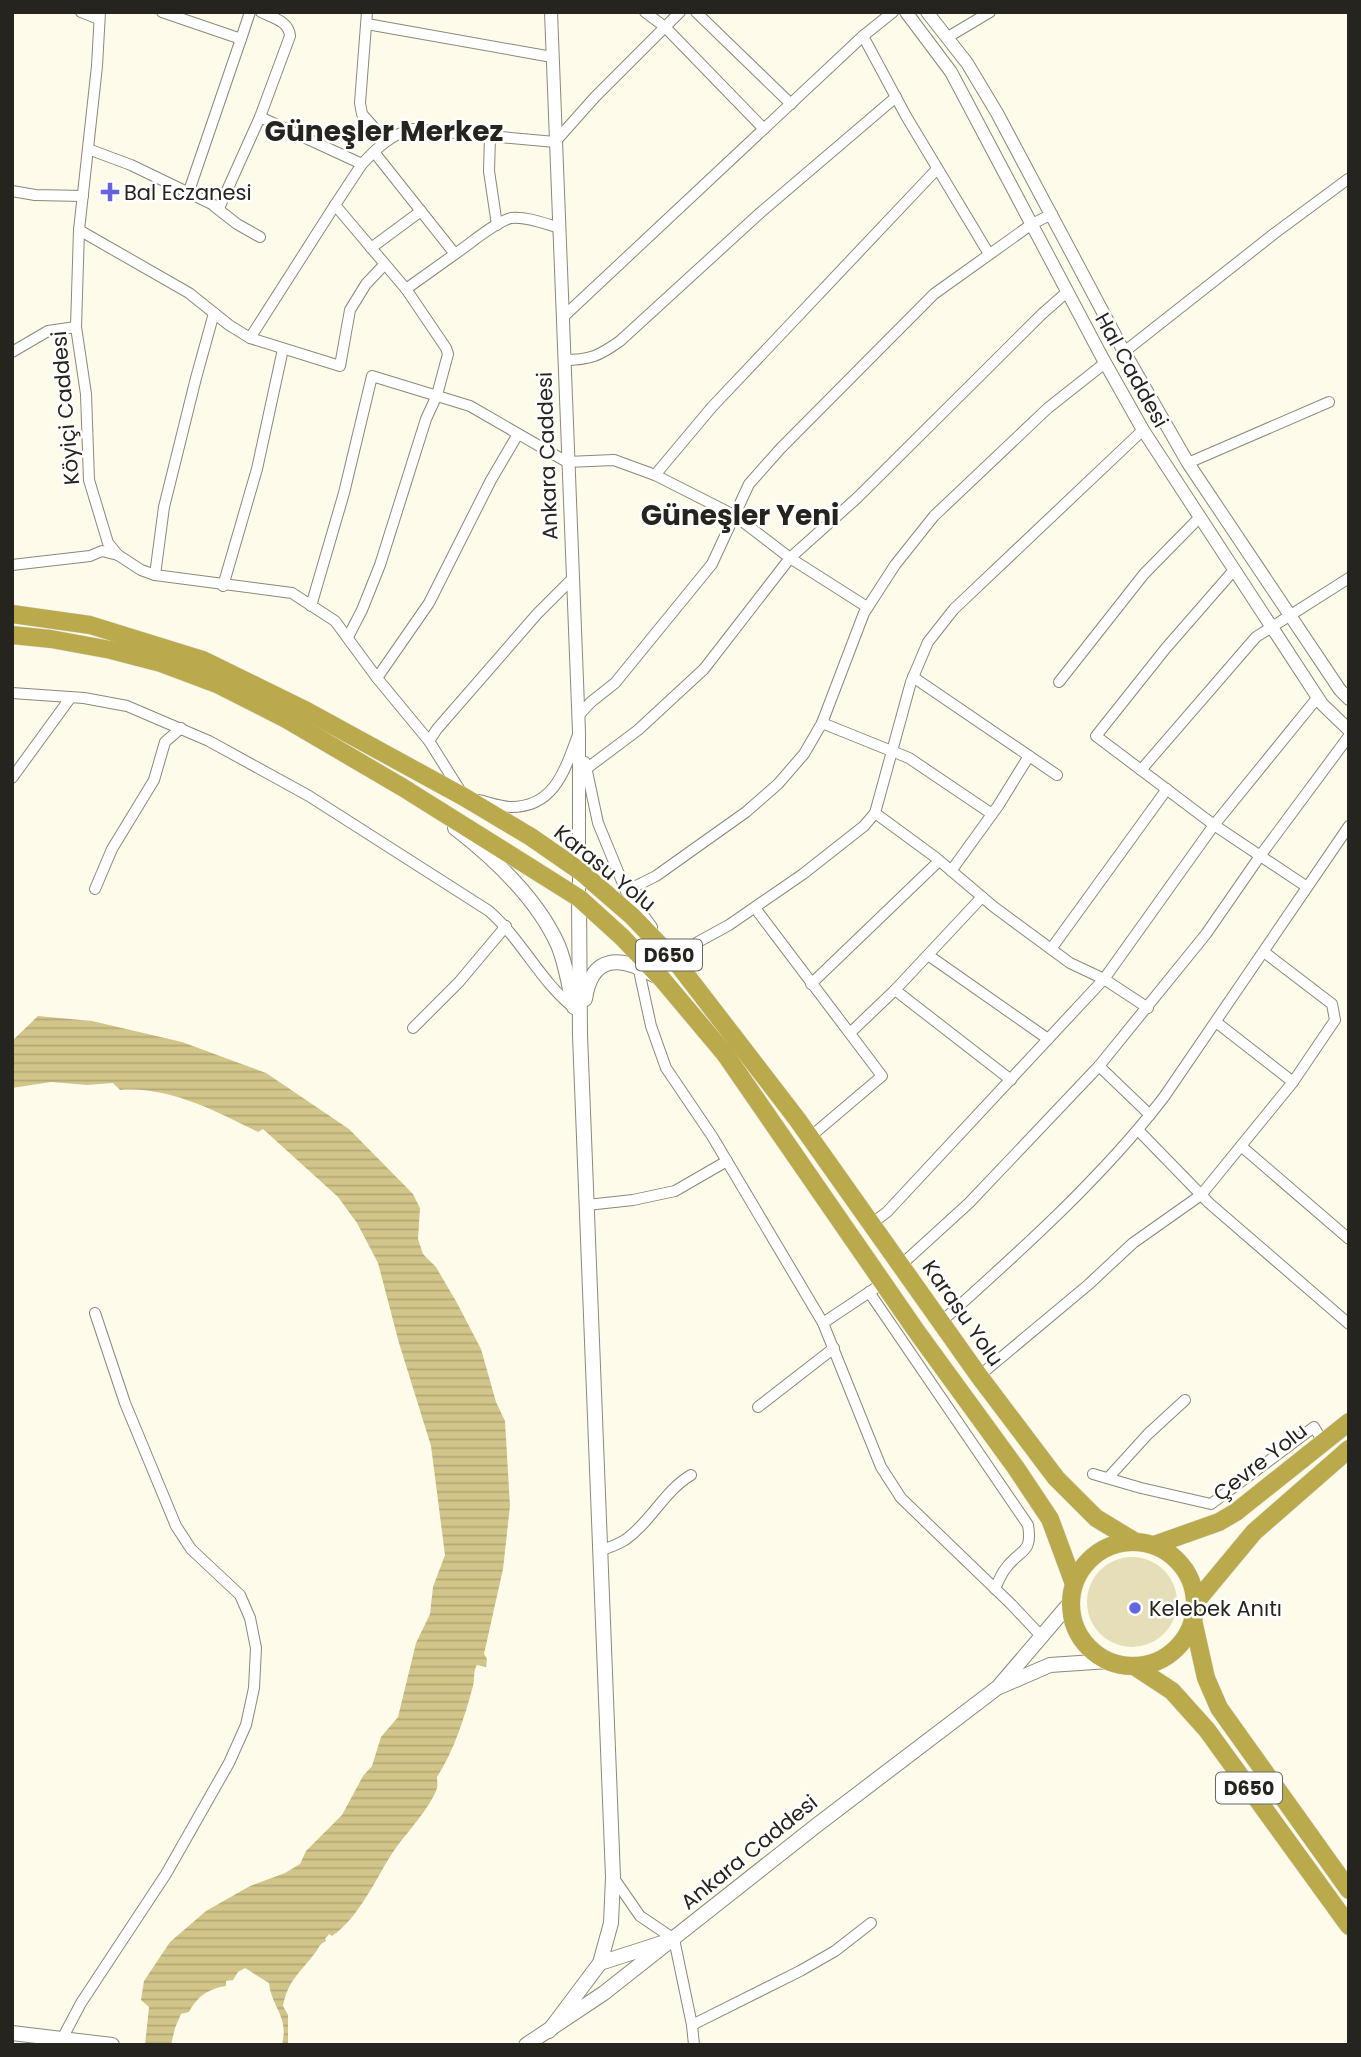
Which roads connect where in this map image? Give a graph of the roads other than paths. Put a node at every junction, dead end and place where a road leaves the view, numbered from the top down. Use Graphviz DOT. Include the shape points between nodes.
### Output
graph roads {
  1 [pos="81,12"];
  2 [pos="162,12"];
  3 [pos="250,12"];
  4 [pos="261,12"];
  5 [pos="551,12"];
  6 [pos="645,12"];
  7 [pos="680,12"];
  8 [pos="696,12"];
  9 [pos="893,12"];
  10 [pos="905,12"];
  11 [pos="927,12"];
  12 [pos="990,12"];
  13 [pos="366,15"];
  14 [pos="99,16"];
  15 [pos="665,27"];
  16 [pos="863,36"];
  17 [pos="948,37"];
  18 [pos="242,39"];
  19 [pos="552,57"];
  20 [pos="896,97"];
  21 [pos="791,104"];
  22 [pos="260,117"];
  23 [pos="764,129"];
  24 [pos="490,136"];
  25 [pos="385,140"];
  26 [pos="555,142"];
  27 [pos="88,149"];
  28 [pos="374,152"];
  29 [pos="362,164"];
  30 [pos="937,169"];
  31 [pos="1348,179"];
  32 [pos="189,191"];
  33 [pos="13,193"];
  34 [pos="83,196"];
  35 [pos="335,205"];
  36 [pos="214,206"];
  37 [pos="421,211"];
  38 [pos="1052,214"];
  39 [pos="1032,224"];
  40 [pos="497,225"];
  41 [pos="560,228"];
  42 [pos="79,230"];
  43 [pos="260,237"];
  44 [pos="372,248"];
  45 [pos="455,254"];
  46 [pos="989,254"];
  47 [pos="384,265"];
  48 [pos="406,289"];
  49 [pos="1067,292"];
  50 [pos="214,313"];
  51 [pos="562,318"];
  52 [pos="76,327"];
  53 [pos="250,338"];
  54 [pos="283,349"];
  55 [pos="12,352"];
  56 [pos="1124,352"];
  57 [pos="564,360"];
  58 [pos="1105,363"];
  59 [pos="437,395"];
  60 [pos="1329,402"];
  61 [pos="1143,430"];
  62 [pos="518,434"];
  63 [pos="567,463"];
  64 [pos="1188,463"];
  65 [pos="654,475"];
  66 [pos="734,515"];
  67 [pos="1199,519"];
  68 [pos="118,555"];
  69 [pos="790,558"];
  70 [pos="12,565"];
  71 [pos="1234,570"];
  72 [pos="155,575"];
  73 [pos="573,578"];
  74 [pos="1349,578"];
  75 [pos="223,586"];
  76 [pos="311,606"];
  77 [pos="867,607"];
  78 [pos="12,614"];
  79 [pos="1290,615"];
  80 [pos="1270,627"];
  81 [pos="12,635"];
  82 [pos="348,637"];
  83 [pos="913,677"];
  84 [pos="377,678"];
  85 [pos="1059,682"];
  86 [pos="12,693"];
  87 [pos="71,697"];
  88 [pos="1318,697"];
  89 [pos="1349,699"];
  90 [pos="578,716"];
  91 [pos="822,723"];
  92 [pos="181,728"];
  93 [pos="579,732"];
  94 [pos="1349,733"];
  95 [pos="429,741"];
  96 [pos="893,751"];
  97 [pos="1030,756"];
  98 [pos="586,769"];
  99 [pos="1141,770"];
  100 [pos="1057,775"];
  101 [pos="12,778"];
  102 [pos="402,787"];
  103 [pos="1167,789"];
  104 [pos="464,797"];
  105 [pos="875,813"];
  106 [pos="992,814"];
  107 [pos="1214,825"];
  108 [pos="1349,826"];
  109 [pos="1260,856"];
  110 [pos="939,861"];
  111 [pos="580,871"];
  112 [pos="951,871"];
  113 [pos="1307,887"];
  114 [pos="95,889"];
  115 [pos="626,891"];
  116 [pos="982,897"];
  117 [pos="579,898"];
  118 [pos="755,908"];
  119 [pos="506,926"];
  120 [pos="1051,949"];
  121 [pos="1264,952"];
  122 [pos="928,955"];
  123 [pos="677,963"];
  124 [pos="638,966"];
  125 [pos="662,979"];
  126 [pos="1104,979"];
  127 [pos="811,984"];
  128 [pos="895,990"];
  129 [pos="574,1008"];
  130 [pos="1147,1008"];
  131 [pos="1216,1021"];
  132 [pos="413,1028"];
  133 [pos="849,1033"];
  134 [pos="580,1035"];
  135 [pos="1048,1039"];
  136 [pos="1099,1066"];
  137 [pos="1011,1080"];
  138 [pos="1293,1082"];
  139 [pos="1150,1115"];
  140 [pos="1138,1130"];
  141 [pos="810,1137"];
  142 [pos="1241,1146"];
  143 [pos="727,1161"];
  144 [pos="1201,1195"];
  145 [pos="587,1205"];
  146 [pos="872,1224"];
  147 [pos="1349,1239"];
  148 [pos="901,1265"];
  149 [pos="876,1288"];
  150 [pos="95,1313"];
  151 [pos="940,1322"];
  152 [pos="822,1323"];
  153 [pos="1349,1324"];
  154 [pos="834,1348"];
  155 [pos="979,1376"];
  156 [pos="1185,1400"];
  157 [pos="758,1407"];
  158 [pos="1349,1422"];
  159 [pos="1323,1442"];
  160 [pos="1349,1449"];
  161 [pos="1093,1474"];
  162 [pos="691,1475"];
  163 [pos="1108,1478"];
  164 [pos="1134,1541"];
  165 [pos="1154,1545"];
  166 [pos="599,1551"];
  167 [pos="1074,1584"];
  168 [pos="995,1589"];
  169 [pos="1070,1603"];
  170 [pos="1194,1611"];
  171 [pos="1042,1637"];
  172 [pos="1109,1661"];
  173 [pos="1134,1666"];
  174 [pos="997,1688"];
  175 [pos="613,1877"];
  176 [pos="1349,1890"];
  177 [pos="871,1923"];
  178 [pos="1349,1926"];
  179 [pos="674,1939"];
  180 [pos="600,1963"];
  181 [pos="692,2025"];
  182 [pos="549,2031"];
  183 [pos="12,2033"];
  184 [pos="62,2039"];
  185 [pos="112,2045"];
  186 [pos="526,2045"];
  187 [pos="694,2045"];
  1 -- 14 [label="street"];
  2 -- 18 [label="street"];
  3 -- 18 [label="street"];
  4 -- 22 [label="street" via="286,24 290,36"];
  5 -- 19 [label="street, Ankara Caddesi"];
  6 -- 15 [label="street"];
  7 -- 15 [label="street"];
  8 -- 21 [label="street"];
  9 -- 16 [label="street"];
  10 -- 39 [label="street, Hal Caddesi" via="951,72"];
  11 -- 17 [label="street, Hal Caddesi"];
  12 -- 17 [label="street"];
  13 -- 19 [label="street"];
  13 -- 25 [label="street" via="360,103 362,114"];
  14 -- 27 [label="street, Köyiçi Caddesi"];
  15 -- 23 [label="street"];
  15 -- 26 [label="street"];
  16 -- 20 [label="street"];
  16 -- 21 [label="street"];
  17 -- 38 [label="street, Hal Caddesi" via="997,113"];
  18 -- 32 [label="street"];
  19 -- 26 [label="street, Ankara Caddesi"];
  20 -- 30 [label="street"];
  20 -- 57 [label="street" via="620,341 598,356"];
  21 -- 23 [label="street"];
  22 -- 29 [label="street"];
  22 -- 36 [label="street" via="220,206"];
  23 -- 51 [label="street"];
  24 -- 25 [label="street" via="413,129"];
  24 -- 26 [label="street"];
  24 -- 40 [label="street" via="489,172"];
  25 -- 28 [label="street"];
  26 -- 41 [label="street, Ankara Caddesi"];
  27 -- 32 [label="street"];
  27 -- 34 [label="street, Köyiçi Caddesi"];
  28 -- 29 [label="street"];
  28 -- 37 [label="street"];
  29 -- 35 [label="street"];
  30 -- 46 [label="street"];
  30 -- 65 [label="street" via="712,407"];
  31 -- 56 [label="street"];
  32 -- 36 [label="street"];
  33 -- 34 [label="street"];
  34 -- 42 [label="street, Köyiçi Caddesi"];
  35 -- 44 [label="street"];
  35 -- 53 [label="street"];
  36 -- 43 [label="street"];
  37 -- 44 [label="street"];
  37 -- 45 [label="street"];
  38 -- 39 [label="street"];
  38 -- 56 [label="street, Hal Caddesi"];
  39 -- 46 [label="street"];
  39 -- 49 [label="street, Hal Caddesi"];
  40 -- 41 [label="street" via="512,218"];
  40 -- 45 [label="street"];
  41 -- 51 [label="street, Ankara Caddesi"];
  42 -- 50 [label="street" via="189,293"];
  42 -- 52 [label="street, Köyiçi Caddesi"];
  44 -- 47 [label="street"];
  45 -- 48 [label="street"];
  46 -- 66 [label="street" via="934,294 781,447 749,484"];
  47 -- 48 [label="street"];
  47 -- 54 [label="street" via="350,310 340,366"];
  48 -- 59 [label="street" via="448,354"];
  49 -- 58 [label="street, Hal Caddesi"];
  49 -- 69 [label="street"];
  50 -- 53 [label="street"];
  50 -- 72 [label="street" via="164,507"];
  51 -- 57 [label="street, Ankara Caddesi"];
  52 -- 55 [label="street" via="48,331"];
  52 -- 68 [label="street, Köyiçi Caddesi" via="86,394 89,480 108,543"];
  53 -- 54 [label="street"];
  54 -- 75 [label="street" via="257,469"];
  56 -- 64 [label="street, Hal Caddesi"];
  57 -- 63 [label="street, Ankara Caddesi"];
  58 -- 61 [label="street, Hal Caddesi"];
  58 -- 77 [label="street" via="1048,408 934,516"];
  59 -- 62 [label="street" via="470,406"];
  59 -- 76 [label="street" via="372,376"];
  59 -- 82 [label="street" via="380,565"];
  60 -- 64 [label="street"];
  61 -- 67 [label="street, Hal Caddesi"];
  61 -- 83 [label="street" via="954,609 928,642"];
  62 -- 63 [label="street"];
  62 -- 84 [label="street" via="429,603"];
  63 -- 65 [label="street" via="614,460"];
  63 -- 73 [label="street, Ankara Caddesi"];
  64 -- 79 [label="street, Hal Caddesi"];
  65 -- 66 [label="street"];
  66 -- 69 [label="street"];
  66 -- 90 [label="street" via="712,564 615,683"];
  67 -- 71 [label="street, Hal Caddesi"];
  67 -- 85 [label="street" via="1144,574"];
  68 -- 70 [label="street" via="102,551"];
  68 -- 72 [label="street"];
  69 -- 77 [label="street"];
  69 -- 98 [label="street" via="704,669 638,730"];
  71 -- 80 [label="street, Hal Caddesi"];
  71 -- 99 [label="street" via="1096,736"];
  72 -- 75 [label="street"];
  73 -- 90 [label="street, Ankara Caddesi"];
  73 -- 95 [label="street"];
  74 -- 79 [label="street"];
  75 -- 76 [label="street" via="292,593"];
  76 -- 82 [label="street" via="335,621"];
  77 -- 91 [label="street"];
  78 -- 104 [label="highway, Karasu Yolu / D650" via="90,625 203,660"];
  79 -- 80 [label="street"];
  79 -- 89 [label="street, Hal Caddesi"];
  80 -- 88 [label="street, Hal Caddesi"];
  80 -- 99 [label="street" via="1256,637"];
  81 -- 102 [label="highway, Karasu Yolu / D650" via="111,650 217,684"];
  82 -- 84 [label="street"];
  83 -- 96 [label="street"];
  83 -- 97 [label="street"];
  84 -- 95 [label="street"];
  86 -- 87 [label="street"];
  87 -- 92 [label="street" via="127,706"];
  87 -- 101 [label="street"];
  88 -- 94 [label="street, Hal Caddesi"];
  88 -- 107 [label="street"];
  90 -- 93 [label="street, Ankara Caddesi"];
  91 -- 96 [label="street"];
  91 -- 115 [label="street" via="804,754 746,812 656,876"];
  92 -- 114 [label="street" via="165,742 154,780 112,849"];
  92 -- 119 [label="street" via="309,796"];
  93 -- 98 [label="street"];
  93 -- 104 [label="street" via="562,777 542,800 511,807"];
  93 -- 111 [label="street, Ankara Caddesi"];
  94 -- 109 [label="street"];
  95 -- 104 [label="street"];
  96 -- 105 [label="street"];
  96 -- 106 [label="street"];
  97 -- 100 [label="street"];
  97 -- 106 [label="street"];
  98 -- 115 [label="street" via="598,823"];
  99 -- 103 [label="street"];
  102 -- 117 [label="highway, Karasu Yolu / D650"];
  102 -- 129 [label="main road" via="477,846 520,888 557,944"];
  103 -- 107 [label="street"];
  103 -- 120 [label="street"];
  104 -- 111 [label="highway, Karasu Yolu / D650"];
  105 -- 110 [label="street"];
  105 -- 118 [label="street"];
  106 -- 112 [label="street"];
  107 -- 109 [label="street"];
  107 -- 126 [label="street"];
  108 -- 113 [label="street"];
  109 -- 113 [label="street"];
  109 -- 130 [label="street"];
  110 -- 112 [label="street"];
  110 -- 127 [label="street"];
  111 -- 117 [label="street, Ankara Caddesi"];
  111 -- 123 [label="highway, Karasu Yolu / D650"];
  112 -- 116 [label="street"];
  113 -- 121 [label="street"];
  115 -- 123 [label="street"];
  116 -- 120 [label="street"];
  116 -- 122 [label="street"];
  117 -- 125 [label="highway, Karasu Yolu / D650"];
  117 -- 134 [label="main road"];
  118 -- 123 [label="street" via="698,942"];
  118 -- 127 [label="street"];
  119 -- 129 [label="street" via="554,990"];
  119 -- 132 [label="street"];
  120 -- 126 [label="street"];
  121 -- 131 [label="street"];
  121 -- 138 [label="street" via="1332,1004 1335,1020"];
  122 -- 128 [label="street"];
  122 -- 135 [label="street"];
  123 -- 141 [label="highway, Karasu Yolu / D650"];
  124 -- 125 [label="main road"];
  124 -- 134 [label="main road" via="614,962 600,966 592,975"];
  124 -- 143 [label="street" via="666,1068"];
  125 -- 149 [label="highway, Karasu Yolu / D650" via="725,1054"];
  126 -- 130 [label="street"];
  126 -- 135 [label="street"];
  127 -- 133 [label="street"];
  128 -- 133 [label="street"];
  128 -- 137 [label="street"];
  129 -- 134 [label="main road"];
  130 -- 136 [label="street"];
  131 -- 138 [label="street"];
  131 -- 139 [label="street"];
  133 -- 141 [label="street" via="882,1076"];
  134 -- 145 [label="main road"];
  135 -- 137 [label="street"];
  136 -- 139 [label="street"];
  136 -- 148 [label="street" via="969,1203"];
  137 -- 146 [label="street"];
  138 -- 142 [label="street"];
  139 -- 140 [label="street"];
  140 -- 144 [label="street"];
  140 -- 151 [label="street"];
  141 -- 146 [label="highway, Karasu Yolu / D650"];
  142 -- 144 [label="street"];
  142 -- 147 [label="street"];
  143 -- 145 [label="street" via="675,1191"];
  143 -- 152 [label="street"];
  144 -- 153 [label="street"];
  144 -- 155 [label="street" via="1133,1243"];
  145 -- 166 [label="main road"];
  146 -- 148 [label="highway, Karasu Yolu / D650"];
  148 -- 151 [label="highway, Karasu Yolu / D650"];
  149 -- 152 [label="street"];
  149 -- 167 [label="highway, Karasu Yolu / D650" via="1016,1468 1050,1519"];
  149 -- 168 [label="street" via="1028,1525 1031,1541 1007,1566"];
  150 -- 184 [label="street" via="130,1415 176,1526 191,1549 240,1595 256,1648 246,1725 229,1763 166,1874 80,2003"];
  151 -- 155 [label="highway, Karasu Yolu / D650"];
  152 -- 154 [label="street"];
  154 -- 157 [label="street"];
  154 -- 168 [label="street" via="881,1466 901,1498"];
  155 -- 164 [label="highway, Karasu Yolu / D650" via="1071,1495 1096,1518"];
  156 -- 163 [label="street"];
  158 -- 159 [label="highway, Çevre Yolu"];
  159 -- 163 [label="street" via="1314,1427 1211,1504"];
  159 -- 165 [label="highway, Çevre Yolu" via="1236,1512"];
  160 -- 170 [label="highway" via="1254,1532"];
  161 -- 163 [label="street"];
  162 -- 166 [label="street" via="675,1485 623,1542"];
  164 -- 165 [label="highway"];
  164 -- 167 [label="highway" via="1097,1553"];
  165 -- 170 [label="highway" via="1184,1568 1192,1584"];
  166 -- 175 [label="main road"];
  167 -- 169 [label="highway"];
  168 -- 171 [label="street"];
  169 -- 171 [label="main road"];
  169 -- 172 [label="highway" via="1080,1638"];
  170 -- 173 [label="highway" via="1184,1637 1171,1652"];
  170 -- 176 [label="highway, D650" via="1206,1678 1219,1708"];
  171 -- 174 [label="main road"];
  172 -- 173 [label="highway"];
  172 -- 174 [label="main road" via="1050,1665"];
  173 -- 178 [label="highway, D650" via="1172,1691 1207,1730"];
  174 -- 179 [label="main road, Ankara Caddesi"];
  175 -- 179 [label="street" via="640,1916"];
  175 -- 180 [label="main road" via="611,1923"];
  177 -- 181 [label="street" via="800,1971"];
  179 -- 180 [label="main road"];
  179 -- 181 [label="street"];
  179 -- 182 [label="main road, Ankara Caddesi"];
  180 -- 182 [label="main road"];
  181 -- 187 [label="street"];
  182 -- 186 [label="main road, Ankara Caddesi"];
  183 -- 184 [label="main road"];
  184 -- 185 [label="main road"];
}
